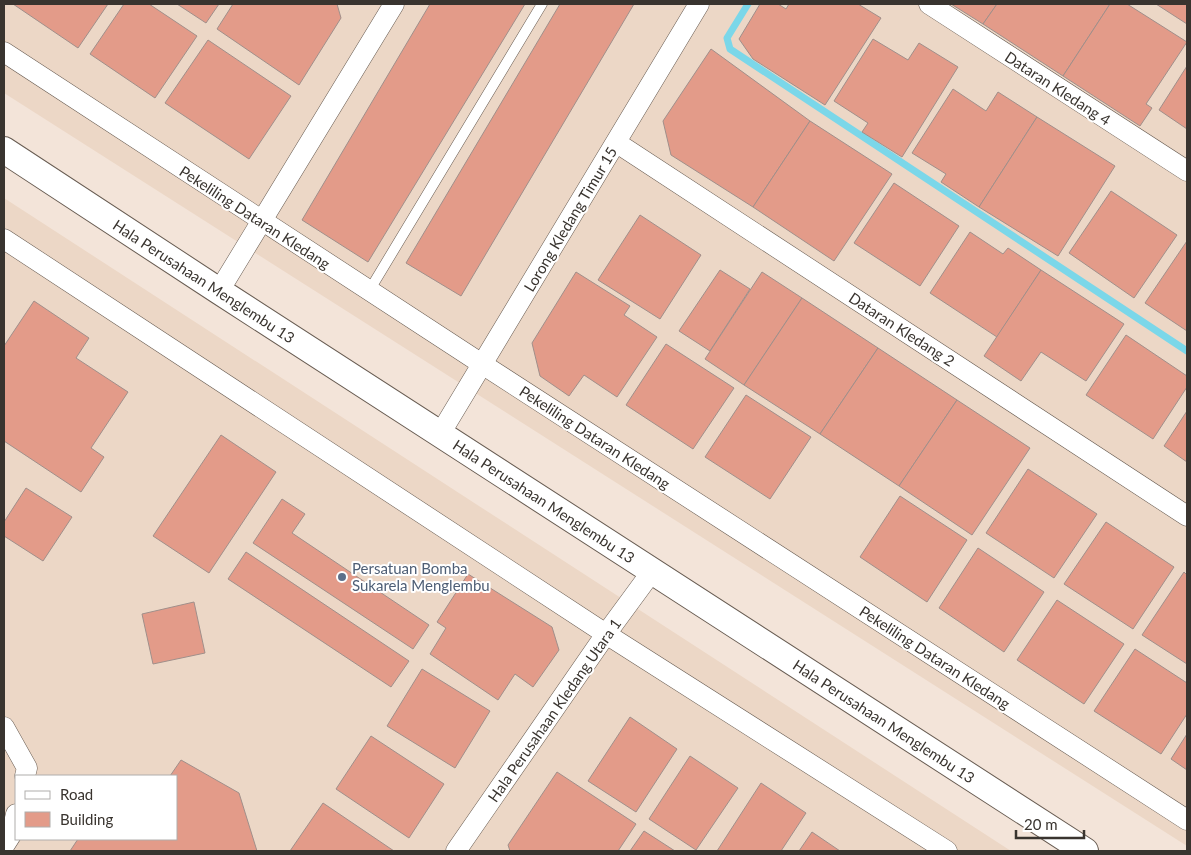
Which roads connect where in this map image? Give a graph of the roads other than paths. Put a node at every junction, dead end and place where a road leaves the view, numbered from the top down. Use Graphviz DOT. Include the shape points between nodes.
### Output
graph roads {
  1 [pos="394,4"];
  2 [pos="542,4"];
  3 [pos="699,4"];
  4 [pos="929,4"];
  5 [pos="4,52"];
  6 [pos="617,143"];
  7 [pos="4,150"];
  8 [pos="1187,172"];
  9 [pos="262,222"];
  10 [pos="4,239"];
  11 [pos="219,291"];
  12 [pos="369,291"];
  13 [pos="482,364"];
  14 [pos="440,434"];
  15 [pos="1187,516"];
  16 [pos="653,570"];
  17 [pos="606,634"];
  18 [pos="4,727"];
  19 [pos="26,775"];
  20 [pos="15,818"];
  21 [pos="1187,820"];
  22 [pos="4,846"];
  23 [pos="456,851"];
  24 [pos="947,851"];
  25 [pos="1085,851"];
  1 -- 9 [label="street"];
  2 -- 12 [label="lane"];
  3 -- 6 [label="street, Lorong Kledang Timur 15"];
  4 -- 8 [label="street, Dataran Kledang 4"];
  5 -- 9 [label="street, Pekeliling Dataran Kledang"];
  6 -- 13 [label="street, Lorong Kledang Timur 15"];
  6 -- 15 [label="street, Dataran Kledang 2"];
  7 -- 11 [label="street, Hala Perusahaan Menglembu 13"];
  9 -- 11 [label="street"];
  9 -- 12 [label="street, Pekeliling Dataran Kledang"];
  10 -- 17 [label="street"];
  11 -- 14 [label="street, Hala Perusahaan Menglembu 13"];
  12 -- 13 [label="street, Pekeliling Dataran Kledang"];
  13 -- 14 [label="street, Lorong Kledang Timur 15"];
  13 -- 21 [label="street, Pekeliling Dataran Kledang"];
  14 -- 16 [label="street, Hala Perusahaan Menglembu 13"];
  16 -- 17 [label="street, Hala Perusahaan Kledang Utara 1"];
  16 -- 25 [label="street, Hala Perusahaan Menglembu 13"];
  17 -- 23 [label="street, Hala Perusahaan Kledang Utara 1"];
  17 -- 24 [label="street"];
  18 -- 19 [label="street" via="28,768"];
  20 -- 22 [label="street"];
}
